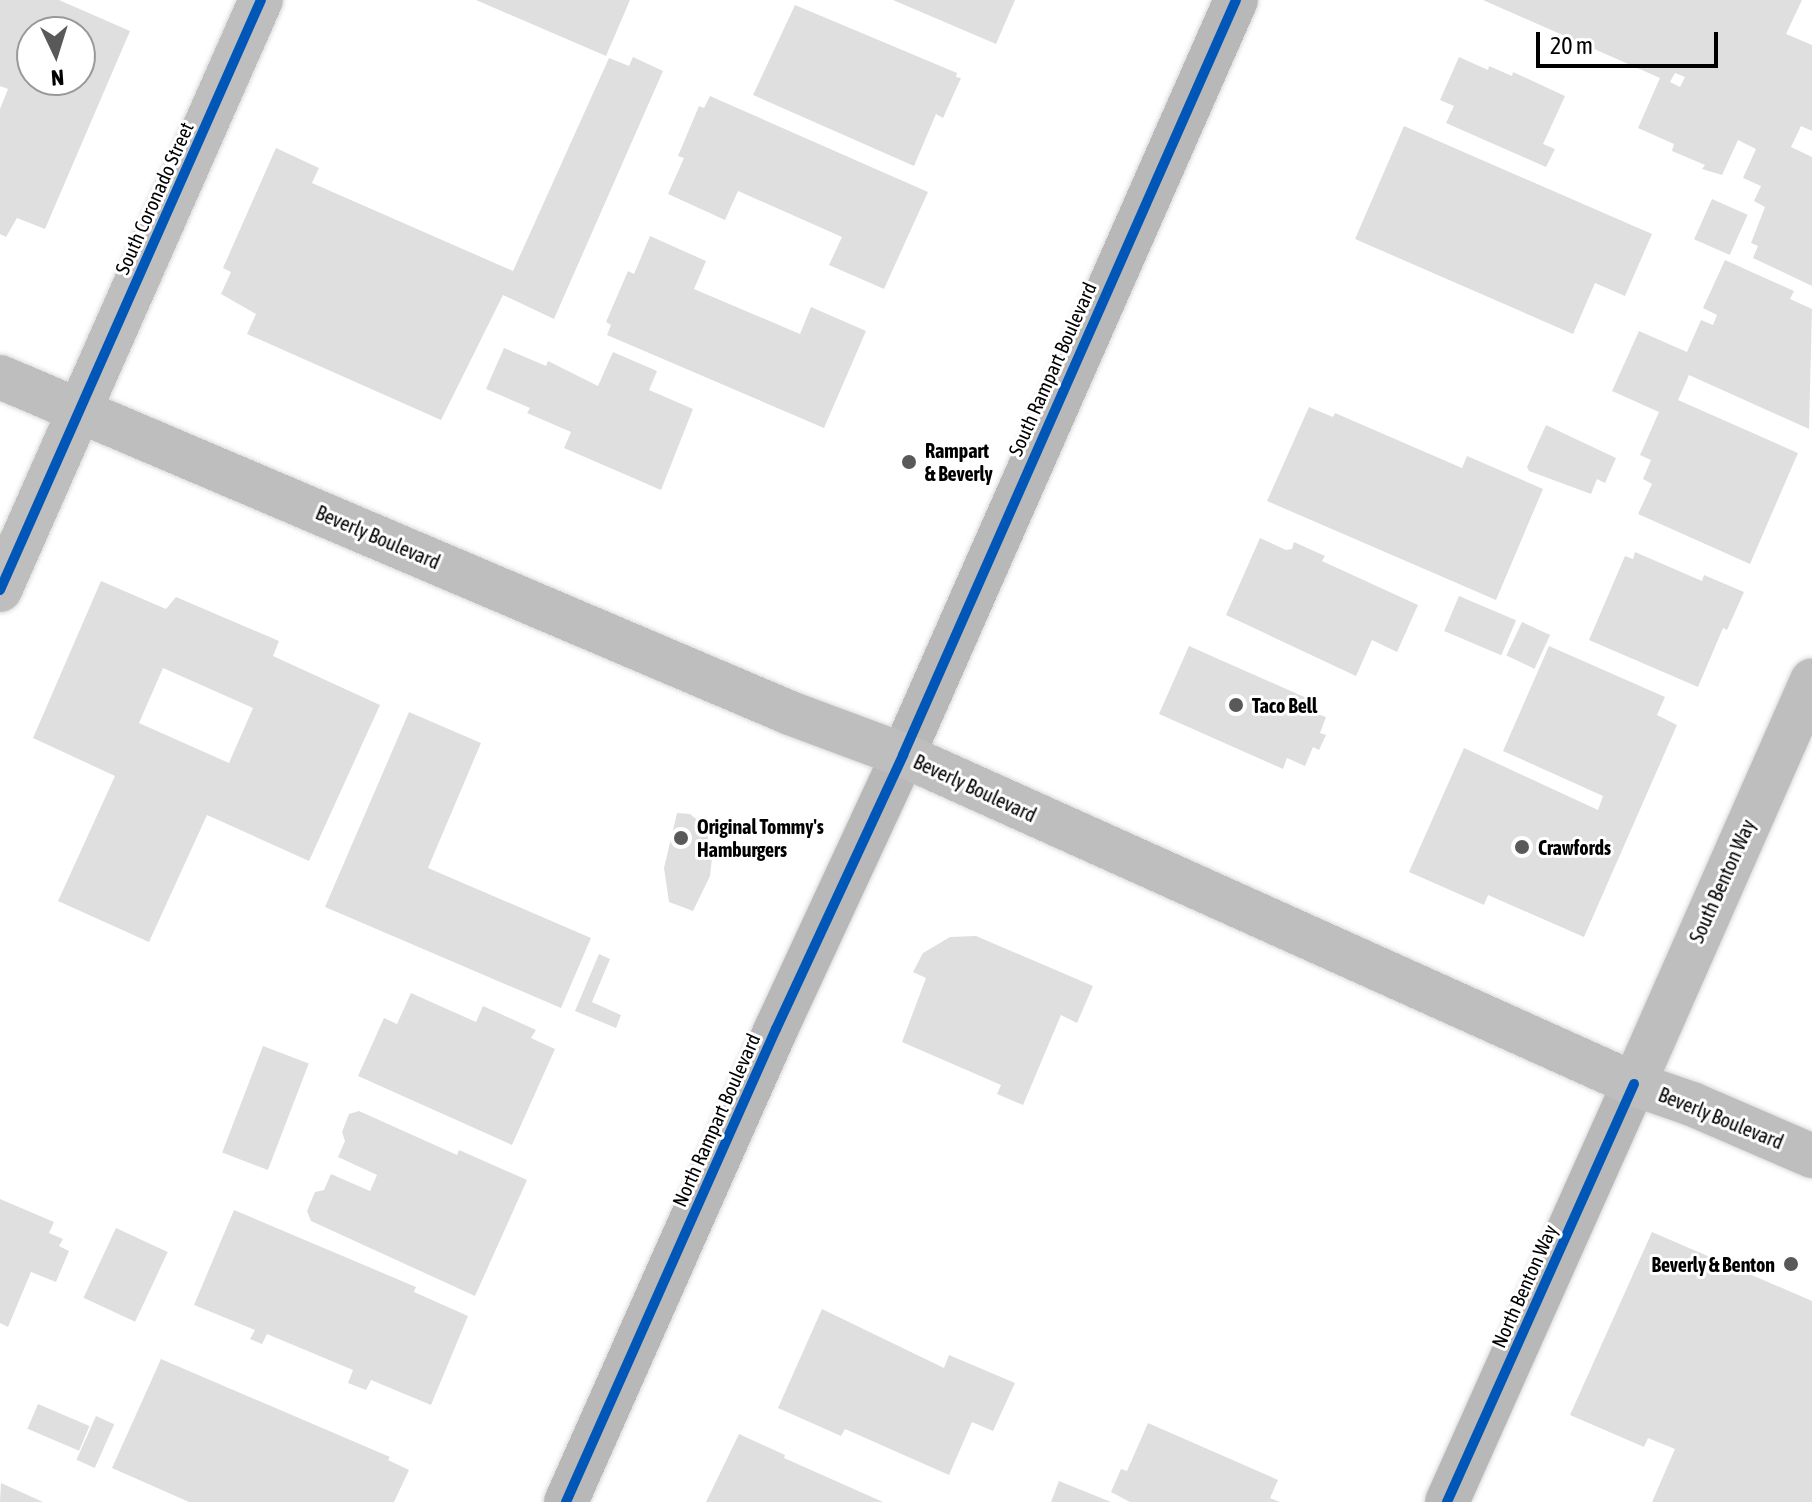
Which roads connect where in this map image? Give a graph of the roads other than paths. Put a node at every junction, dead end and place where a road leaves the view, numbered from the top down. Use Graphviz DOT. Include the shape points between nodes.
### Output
graph roads {
  1 [pos="261,0"];
  2 [pos="1236,0"];
  3 [pos="0,377"];
  4 [pos="79,410"];
  5 [pos="0,590"];
  6 [pos="1812,680"];
  7 [pos="903,755"];
  8 [pos="1634,1084"];
  9 [pos="1812,1156"];
  10 [pos="566,1502"];
  11 [pos="1447,1502"];
  1 -- 4 [label="main road, South Coronado Street"];
  2 -- 7 [label="street, South Rampart Boulevard"];
  3 -- 4 [label="main road, Beverly Boulevard"];
  4 -- 5 [label="main road, South Coronado Street"];
  4 -- 7 [label="main road, Beverly Boulevard" via="790,713"];
  6 -- 8 [label="main road, South Benton Way"];
  7 -- 8 [label="main road, Beverly Boulevard"];
  7 -- 10 [label="street, North Rampart Boulevard"];
  8 -- 9 [label="main road, Beverly Boulevard"];
  8 -- 11 [label="street, North Benton Way"];
}
